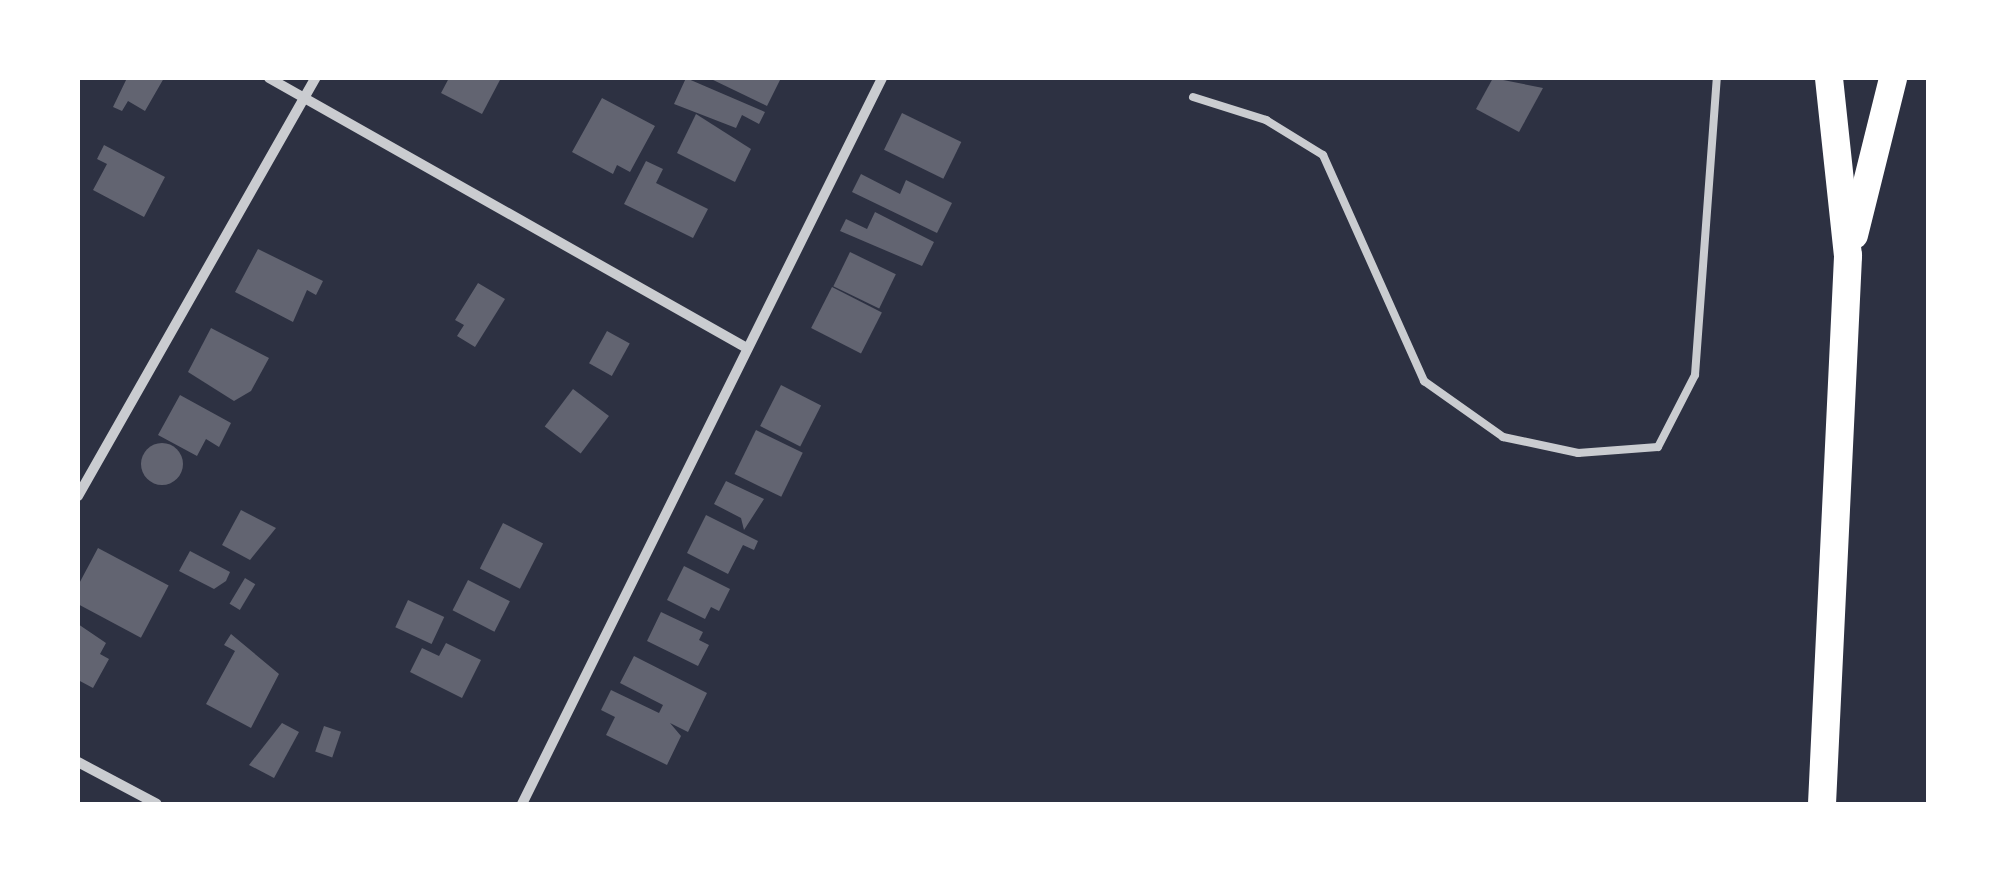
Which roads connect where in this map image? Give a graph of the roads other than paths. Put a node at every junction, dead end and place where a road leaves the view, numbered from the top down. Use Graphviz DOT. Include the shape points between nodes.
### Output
graph roads {
  1 [pos="269,78"];
  2 [pos="315,78"];
  3 [pos="882,78"];
  4 [pos="1717,78"];
  5 [pos="1828,78"];
  6 [pos="1892,78"];
  7 [pos="1193,96"];
  8 [pos="304,97"];
  9 [pos="1848,256"];
  10 [pos="743,346"];
  11 [pos="78,496"];
  12 [pos="78,762"];
  13 [pos="157,804"];
  14 [pos="522,804"];
  15 [pos="1822,804"];
  1 -- 8 [label="street"];
  2 -- 8 [label="street"];
  3 -- 10 [label="street"];
  4 -- 7 [label="lane" via="1695,374 1658,447 1578,452 1503,438 1424,381 1323,155 1266,120"];
  5 -- 9 [label="highway"];
  6 -- 9 [label="highway"];
  8 -- 10 [label="street"];
  8 -- 11 [label="street"];
  9 -- 15 [label="highway"];
  10 -- 14 [label="street"];
  12 -- 13 [label="street"];
}
